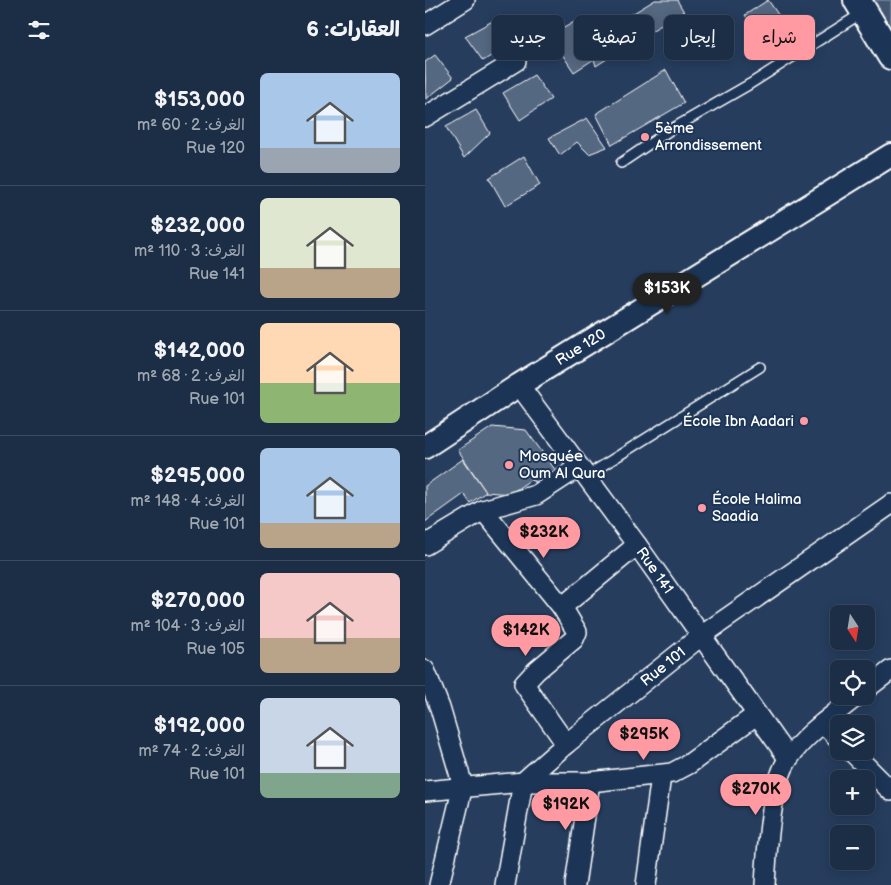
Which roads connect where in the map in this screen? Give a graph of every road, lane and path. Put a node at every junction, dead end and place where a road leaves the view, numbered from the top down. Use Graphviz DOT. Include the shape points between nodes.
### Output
graph roads {
  1 [pos="465,0"];
  2 [pos="861,6"];
  3 [pos="425,24"];
  4 [pos="891,56"];
  5 [pos="516,61"];
  6 [pos="425,117"];
  7 [pos="891,155"];
  8 [pos="621,163"];
  9 [pos="759,367"];
  10 [pos="519,385"];
  11 [pos="425,447"];
  12 [pos="583,472"];
  13 [pos="891,504"];
  14 [pos="483,510"];
  15 [pos="425,544"];
  16 [pos="637,545"];
  17 [pos="562,608"];
  18 [pos="701,636"];
  19 [pos="425,670"];
  20 [pos="891,670"];
  21 [pos="875,682"];
  22 [pos="846,705"];
  23 [pos="756,715"];
  24 [pos="823,723"];
  25 [pos="830,730"];
  26 [pos="566,744"];
  27 [pos="789,758"];
  28 [pos="860,760"];
  29 [pos="661,776"];
  30 [pos="523,782"];
  31 [pos="590,782"];
  32 [pos="463,786"];
  33 [pos="425,791"];
  34 [pos="891,791"];
  35 [pos="439,885"];
  36 [pos="505,885"];
  37 [pos="575,885"];
  38 [pos="646,885"];
  39 [pos="765,885"];
  1 -- 3 [label="street"];
  2 -- 4 [label="main road"];
  2 -- 8 [label="lane" via="750,84 670,130"];
  5 -- 6 [label="street"];
  7 -- 10 [label="street, Rue 120"];
  9 -- 12 [label="lane"];
  10 -- 11 [label="street, Rue 120"];
  10 -- 12 [label="street, Rue 141"];
  12 -- 14 [label="street" via="536,495"];
  12 -- 16 [label="street, Rue 141"];
  13 -- 18 [label="street, Rue 101"];
  14 -- 15 [label="street"];
  14 -- 17 [label="street"];
  16 -- 17 [label="street"];
  16 -- 18 [label="street, Rue 141"];
  17 -- 26 [label="street" via="576,629 576,636 524,684"];
  18 -- 23 [label="street, Rue 141"];
  18 -- 26 [label="street, Rue 101"];
  19 -- 32 [label="street"];
  20 -- 21 [label="street"];
  22 -- 24 [label="street"];
  23 -- 27 [label="street, Rue 141"];
  23 -- 29 [label="street" via="680,770"];
  24 -- 25 [label="street"];
  24 -- 27 [label="street"];
  26 -- 30 [label="street, Rue 101"];
  27 -- 39 [label="street" via="775,798"];
  28 -- 34 [label="street"];
  29 -- 31 [label="street"];
  29 -- 38 [label="street"];
  30 -- 31 [label="street"];
  30 -- 32 [label="street"];
  30 -- 36 [label="street"];
  31 -- 37 [label="street"];
  32 -- 33 [label="street"];
  32 -- 35 [label="street"];
}
